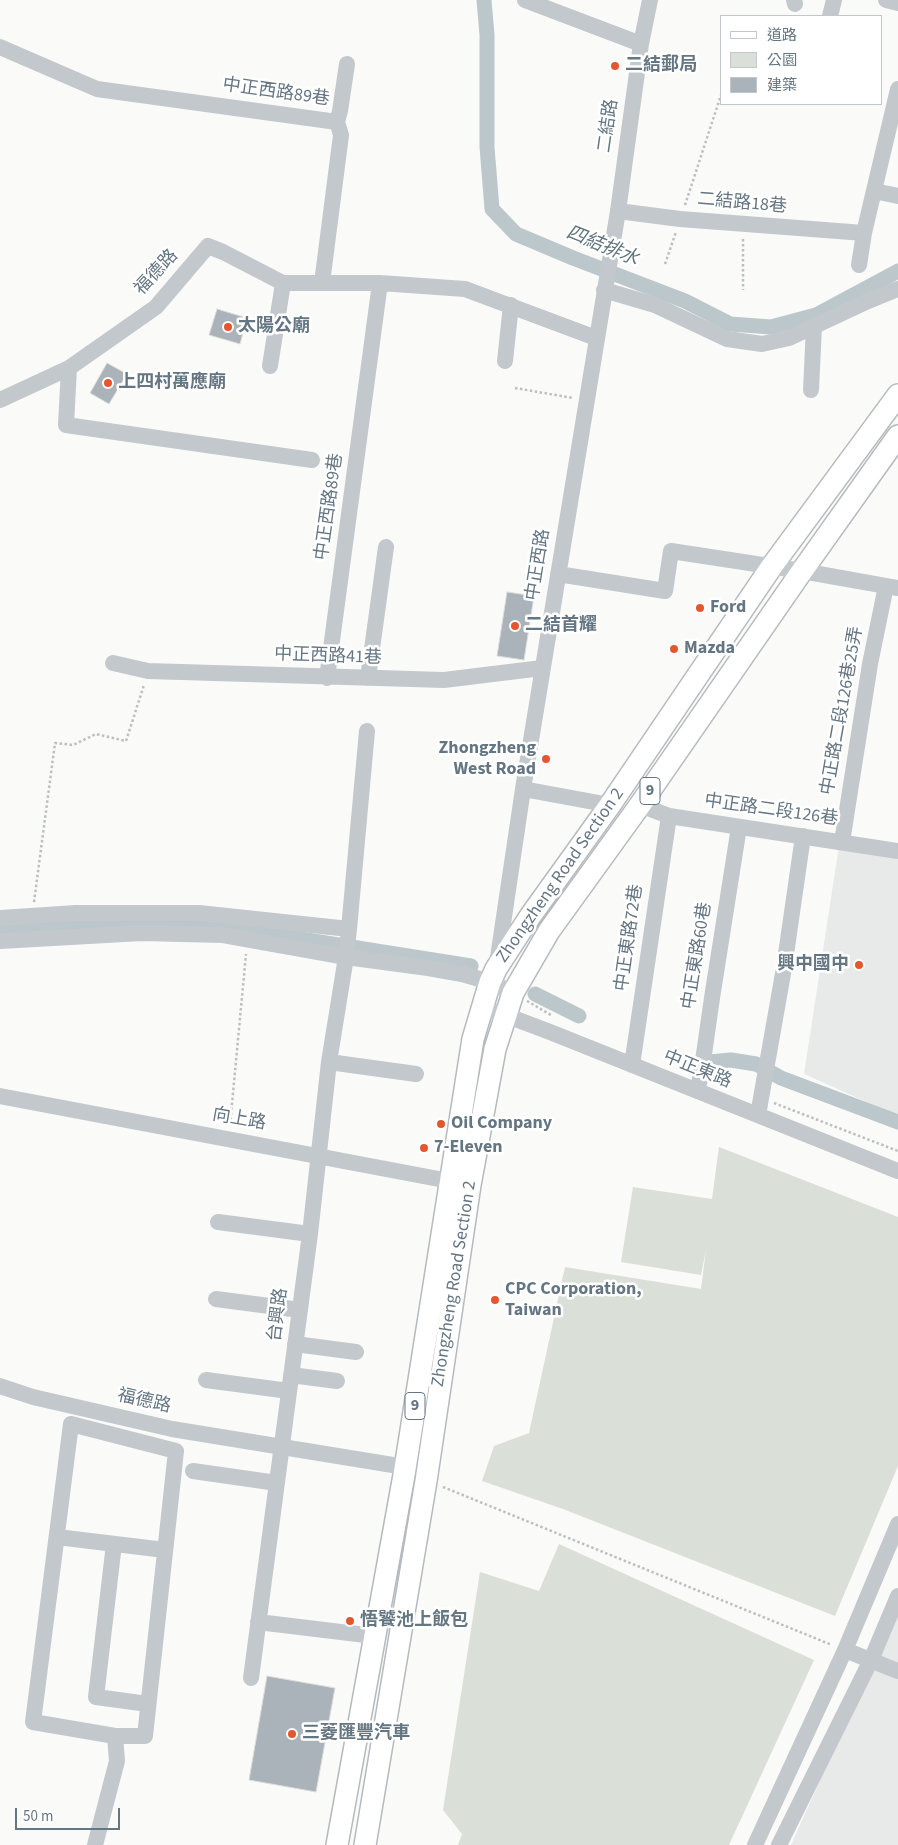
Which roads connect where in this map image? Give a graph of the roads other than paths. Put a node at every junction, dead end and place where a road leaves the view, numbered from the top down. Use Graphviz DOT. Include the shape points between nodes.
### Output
graph roads {
  1 [pos="524,0"];
  2 [pos="650,0"];
  3 [pos="834,0"];
  4 [pos="886,0"];
  5 [pos="898,3"];
  6 [pos="830,15"];
  7 [pos="641,44"];
  8 [pos="0,47"];
  9 [pos="347,64"];
  10 [pos="898,89"];
  11 [pos="896,108"];
  12 [pos="337,122"];
  13 [pos="874,191"];
  14 [pos="898,196"];
  15 [pos="618,211"];
  16 [pos="864,233"];
  17 [pos="610,257"];
  18 [pos="859,265"];
  19 [pos="283,283"];
  20 [pos="322,283"];
  21 [pos="380,283"];
  22 [pos="898,289"];
  23 [pos="604,290"];
  24 [pos="510,306"];
  25 [pos="814,326"];
  26 [pos="596,338"];
  27 [pos="505,361"];
  28 [pos="270,366"];
  29 [pos="69,368"];
  30 [pos="812,390"];
  31 [pos="898,395"];
  32 [pos="0,400"];
  33 [pos="898,436"];
  34 [pos="312,460"];
  35 [pos="386,547"];
  36 [pos="772,566"];
  37 [pos="802,571"];
  38 [pos="558,574"];
  39 [pos="892,587"];
  40 [pos="113,663"];
  41 [pos="542,668"];
  42 [pos="327,678"];
  43 [pos="368,678"];
  44 [pos="367,731"];
  45 [pos="523,789"];
  46 [pos="610,805"];
  47 [pos="640,805"];
  48 [pos="669,816"];
  49 [pos="739,827"];
  50 [pos="803,836"];
  51 [pos="842,842"];
  52 [pos="898,851"];
  53 [pos="0,918"];
  54 [pos="349,930"];
  55 [pos="0,940"];
  56 [pos="346,957"];
  57 [pos="493,976"];
  58 [pos="513,992"];
  59 [pos="481,1008"];
  60 [pos="505,1015"];
  61 [pos="329,1062"];
  62 [pos="632,1065"];
  63 [pos="416,1074"];
  64 [pos="697,1091"];
  65 [pos="0,1096"];
  66 [pos="758,1115"];
  67 [pos="319,1155"];
  68 [pos="898,1171"];
  69 [pos="460,1183"];
  70 [pos="218,1222"];
  71 [pos="310,1234"];
  72 [pos="216,1299"];
  73 [pos="300,1310"];
  74 [pos="295,1344"];
  75 [pos="356,1352"];
  76 [pos="206,1380"];
  77 [pos="337,1381"];
  78 [pos="290,1383"];
  79 [pos="0,1386"];
  80 [pos="282,1447"];
  81 [pos="405,1467"];
  82 [pos="193,1471"];
  83 [pos="277,1482"];
  84 [pos="898,1524"];
  85 [pos="57,1537"];
  86 [pos="114,1544"];
  87 [pos="165,1550"];
  88 [pos="898,1596"];
  89 [pos="258,1622"];
  90 [pos="374,1636"];
  91 [pos="845,1650"];
  92 [pos="871,1660"];
  93 [pos="898,1671"];
  94 [pos="251,1678"];
  95 [pos="148,1704"];
  96 [pos="115,1736"];
  97 [pos="95,1845"];
  98 [pos="337,1845"];
  99 [pos="365,1845"];
  100 [pos="755,1845"];
  101 [pos="778,1845"];
  1 -- 7 [label="street"];
  2 -- 7 [label="street, 二結路"];
  3 -- 6 [label="street"];
  4 -- 5 [label="street"];
  7 -- 15 [label="street, 二結路"];
  8 -- 12 [label="street, 中正西路89巷" via="97,89"];
  9 -- 12 [label="street"];
  10 -- 11 [label="street"];
  11 -- 13 [label="street"];
  12 -- 20 [label="street, 中正西路89巷" via="341,135"];
  13 -- 14 [label="street"];
  13 -- 16 [label="street"];
  15 -- 16 [label="street, 二結路18巷"];
  15 -- 17 [label="street, 二結路"];
  16 -- 18 [label="street"];
  17 -- 23 [label="street, 中正西路"];
  19 -- 20 [label="street, 福德路"];
  19 -- 28 [label="street"];
  19 -- 29 [label="street, 福德路" via="208,246 156,307"];
  20 -- 21 [label="street"];
  21 -- 24 [label="street" via="466,289"];
  21 -- 42 [label="street, 中正西路89巷"];
  22 -- 25 [label="street"];
  23 -- 25 [label="street" via="655,305 727,339 762,344 790,338"];
  23 -- 26 [label="street, 中正西路"];
  24 -- 26 [label="street"];
  24 -- 27 [label="street"];
  25 -- 30 [label="street"];
  26 -- 38 [label="street, 中正西路"];
  29 -- 32 [label="street, 福德路"];
  29 -- 34 [label="street" via="66,426"];
  31 -- 36 [label="main road, 9"];
  33 -- 37 [label="main road, 9"];
  35 -- 43 [label="street"];
  36 -- 37 [label="street"];
  36 -- 38 [label="street" via="671,551 665,591"];
  36 -- 46 [label="main road, Zhongzheng Road Section 2 / 9"];
  37 -- 39 [label="street"];
  37 -- 47 [label="main road, Zhongzheng Road Section 2 / 9"];
  38 -- 41 [label="street, 中正西路"];
  39 -- 51 [label="street, 中正路二段126巷25弄" via="870,664"];
  40 -- 42 [label="street, 中正西路41巷" via="148,671"];
  41 -- 43 [label="street, 中正西路41巷" via="444,680"];
  41 -- 45 [label="street, 中正西路"];
  42 -- 43 [label="street, 中正西路41巷"];
  44 -- 54 [label="street, 台興路"];
  45 -- 46 [label="street"];
  45 -- 57 [label="street, 中正西路"];
  46 -- 57 [label="main road, Zhongzheng Road Section 2 / 9" via="531,915"];
  47 -- 48 [label="street, 中正路二段126巷"];
  47 -- 58 [label="main road, Zhongzheng Road Section 2 / 9" via="549,931"];
  48 -- 49 [label="street, 中正路二段126巷"];
  48 -- 62 [label="street, 中正東路72巷"];
  49 -- 50 [label="street, 中正路二段126巷"];
  49 -- 64 [label="street, 中正東路60巷"];
  50 -- 51 [label="street, 中正路二段126巷"];
  50 -- 66 [label="street"];
  51 -- 52 [label="street, 中正路二段126巷"];
  53 -- 54 [label="street" via="76,913 199,913"];
  54 -- 56 [label="street, 台興路"];
  55 -- 56 [label="street" via="142,932 223,935"];
  56 -- 57 [label="street"];
  56 -- 61 [label="street, 台興路"];
  57 -- 58 [label="street"];
  57 -- 59 [label="main road, Zhongzheng Road Section 2 / 9"];
  58 -- 60 [label="main road, Zhongzheng Road Section 2 / 9"];
  59 -- 60 [label="street, 中正東路"];
  59 -- 69 [label="main road, Zhongzheng Road Section 2 / 9" via="473,1039"];
  60 -- 62 [label="street, 中正東路"];
  60 -- 69 [label="main road, Zhongzheng Road Section 2 / 9"];
  61 -- 63 [label="street"];
  61 -- 67 [label="street, 台興路"];
  62 -- 64 [label="street, 中正東路"];
  64 -- 66 [label="street, 中正東路"];
  65 -- 67 [label="street, 向上路"];
  66 -- 68 [label="street, 中正東路"];
  67 -- 69 [label="street, 向上路"];
  67 -- 71 [label="street, 台興路"];
  69 -- 81 [label="main road, Zhongzheng Road Section 2 / 9"];
  69 -- 99 [label="main road, Zhongzheng Road Section 2 / 9" via="426,1480"];
  70 -- 71 [label="street"];
  71 -- 73 [label="street, 台興路"];
  72 -- 73 [label="street"];
  73 -- 74 [label="street, 台興路"];
  74 -- 75 [label="street"];
  74 -- 78 [label="street, 台興路"];
  76 -- 78 [label="street"];
  77 -- 78 [label="street"];
  78 -- 80 [label="street, 台興路"];
  79 -- 80 [label="street, 福德路" via="33,1397 172,1429"];
  80 -- 81 [label="street, 福德路"];
  80 -- 83 [label="street, 台興路"];
  81 -- 90 [label="main road, Zhongzheng Road Section 2 / 9"];
  82 -- 83 [label="street"];
  83 -- 89 [label="street, 台興路"];
  84 -- 91 [label="street"];
  85 -- 86 [label="street"];
  85 -- 87 [label="street" via="71,1424 176,1451"];
  85 -- 96 [label="street" via="33,1722"];
  86 -- 87 [label="street"];
  86 -- 95 [label="street" via="96,1697"];
  87 -- 95 [label="street"];
  88 -- 92 [label="street"];
  89 -- 90 [label="street"];
  89 -- 94 [label="street, 台興路"];
  90 -- 98 [label="main road, Zhongzheng Road Section 2 / 9"];
  91 -- 92 [label="street"];
  91 -- 100 [label="street"];
  92 -- 93 [label="street"];
  92 -- 101 [label="street"];
  95 -- 96 [label="street" via="145,1736"];
  96 -- 97 [label="street" via="117,1762"];
}
